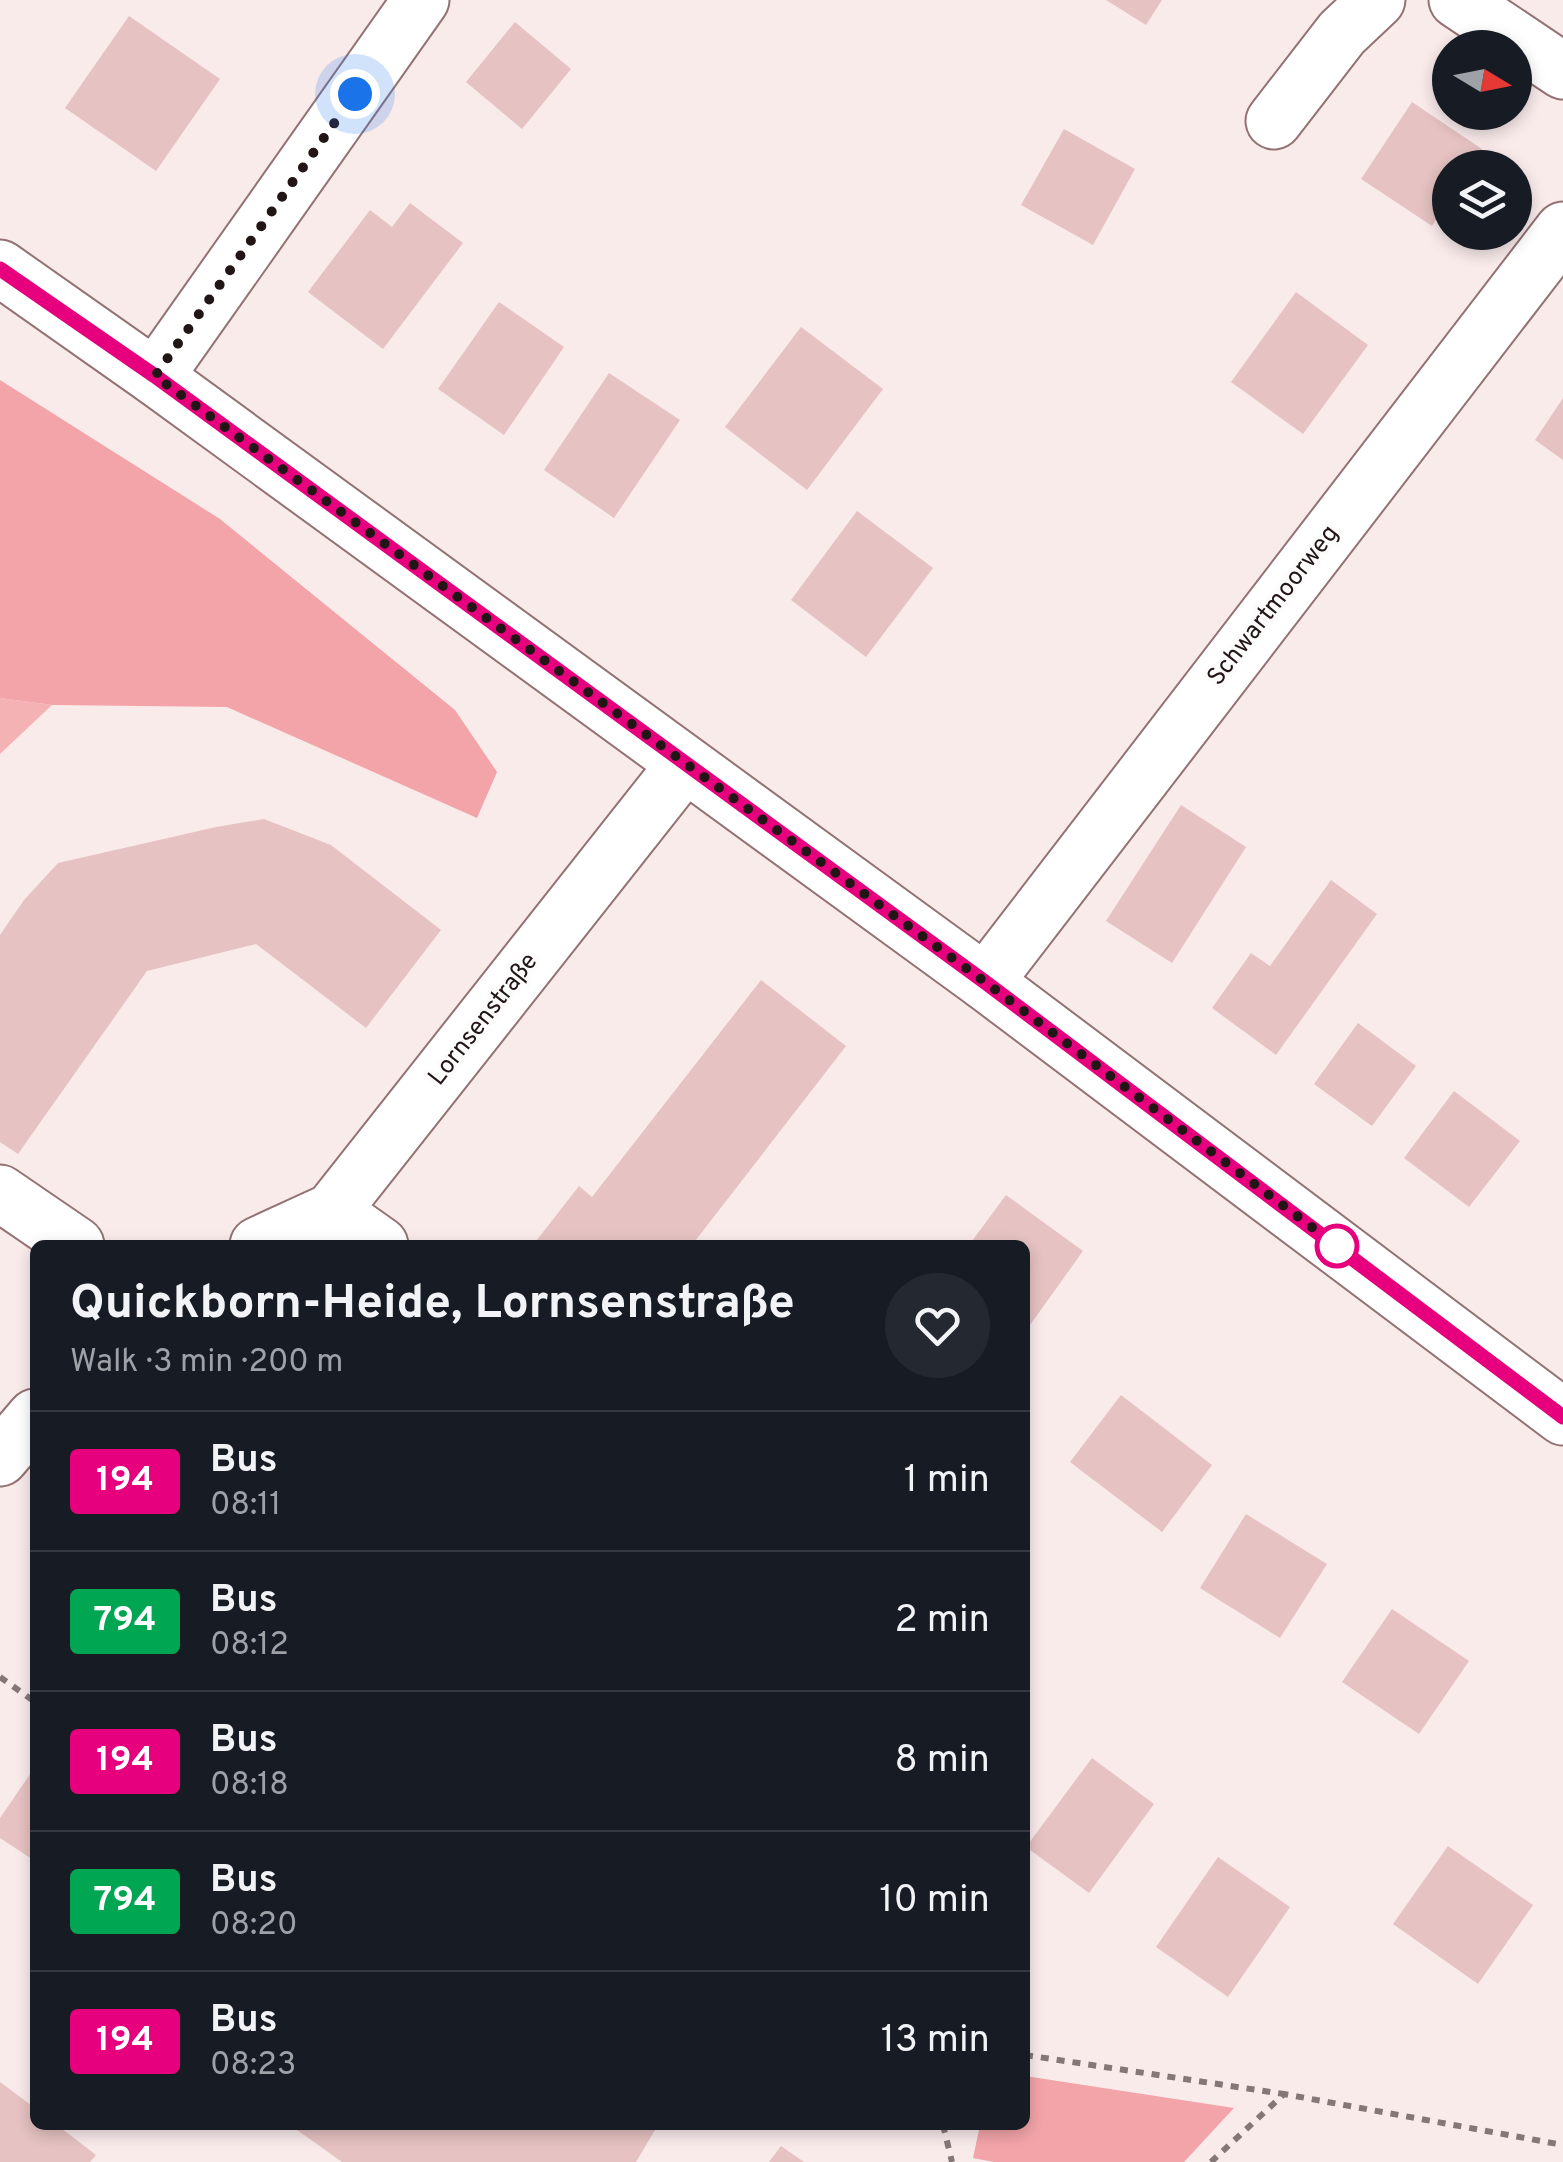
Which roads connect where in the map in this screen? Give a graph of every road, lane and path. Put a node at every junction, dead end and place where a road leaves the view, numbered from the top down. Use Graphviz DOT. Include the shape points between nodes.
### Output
graph roads {
  1 [pos="421,0"];
  2 [pos="1376,0"];
  3 [pos="1457,0"];
  4 [pos="1563,71"];
  5 [pos="1274,121"];
  6 [pos="1563,230"];
  7 [pos="0,268"];
  8 [pos="155,376"];
  9 [pos="685,764"];
  10 [pos="985,982"];
  11 [pos="0,1193"];
  12 [pos="332,1211"];
  13 [pos="69,1240"];
  14 [pos="269,1240"];
  15 [pos="373,1240"];
  16 [pos="1563,1417"];
  17 [pos="0,1677"];
  18 [pos="30,1698"];
  19 [pos="1030,2056"];
  20 [pos="1284,2094"];
  21 [pos="943,2130"];
  22 [pos="1563,2145"];
  23 [pos="952,2162"];
  24 [pos="1212,2162"];
  1 -- 8 [label="street"];
  2 -- 5 [label="street"];
  3 -- 4 [label="street"];
  6 -- 10 [label="street, Schwartmoorweg"];
  7 -- 8 [label="street"];
  8 -- 9 [label="street"];
  9 -- 10 [label="street"];
  9 -- 12 [label="street, Lornsenstraße"];
  10 -- 16 [label="street"];
  11 -- 13 [label="street"];
  12 -- 14 [label="street, Lornsenstraße"];
  12 -- 15 [label="street"];
  17 -- 18 [label="path"];
  19 -- 20 [label="path"];
  20 -- 22 [label="path"];
  20 -- 24 [label="path"];
  21 -- 23 [label="path"];
}
